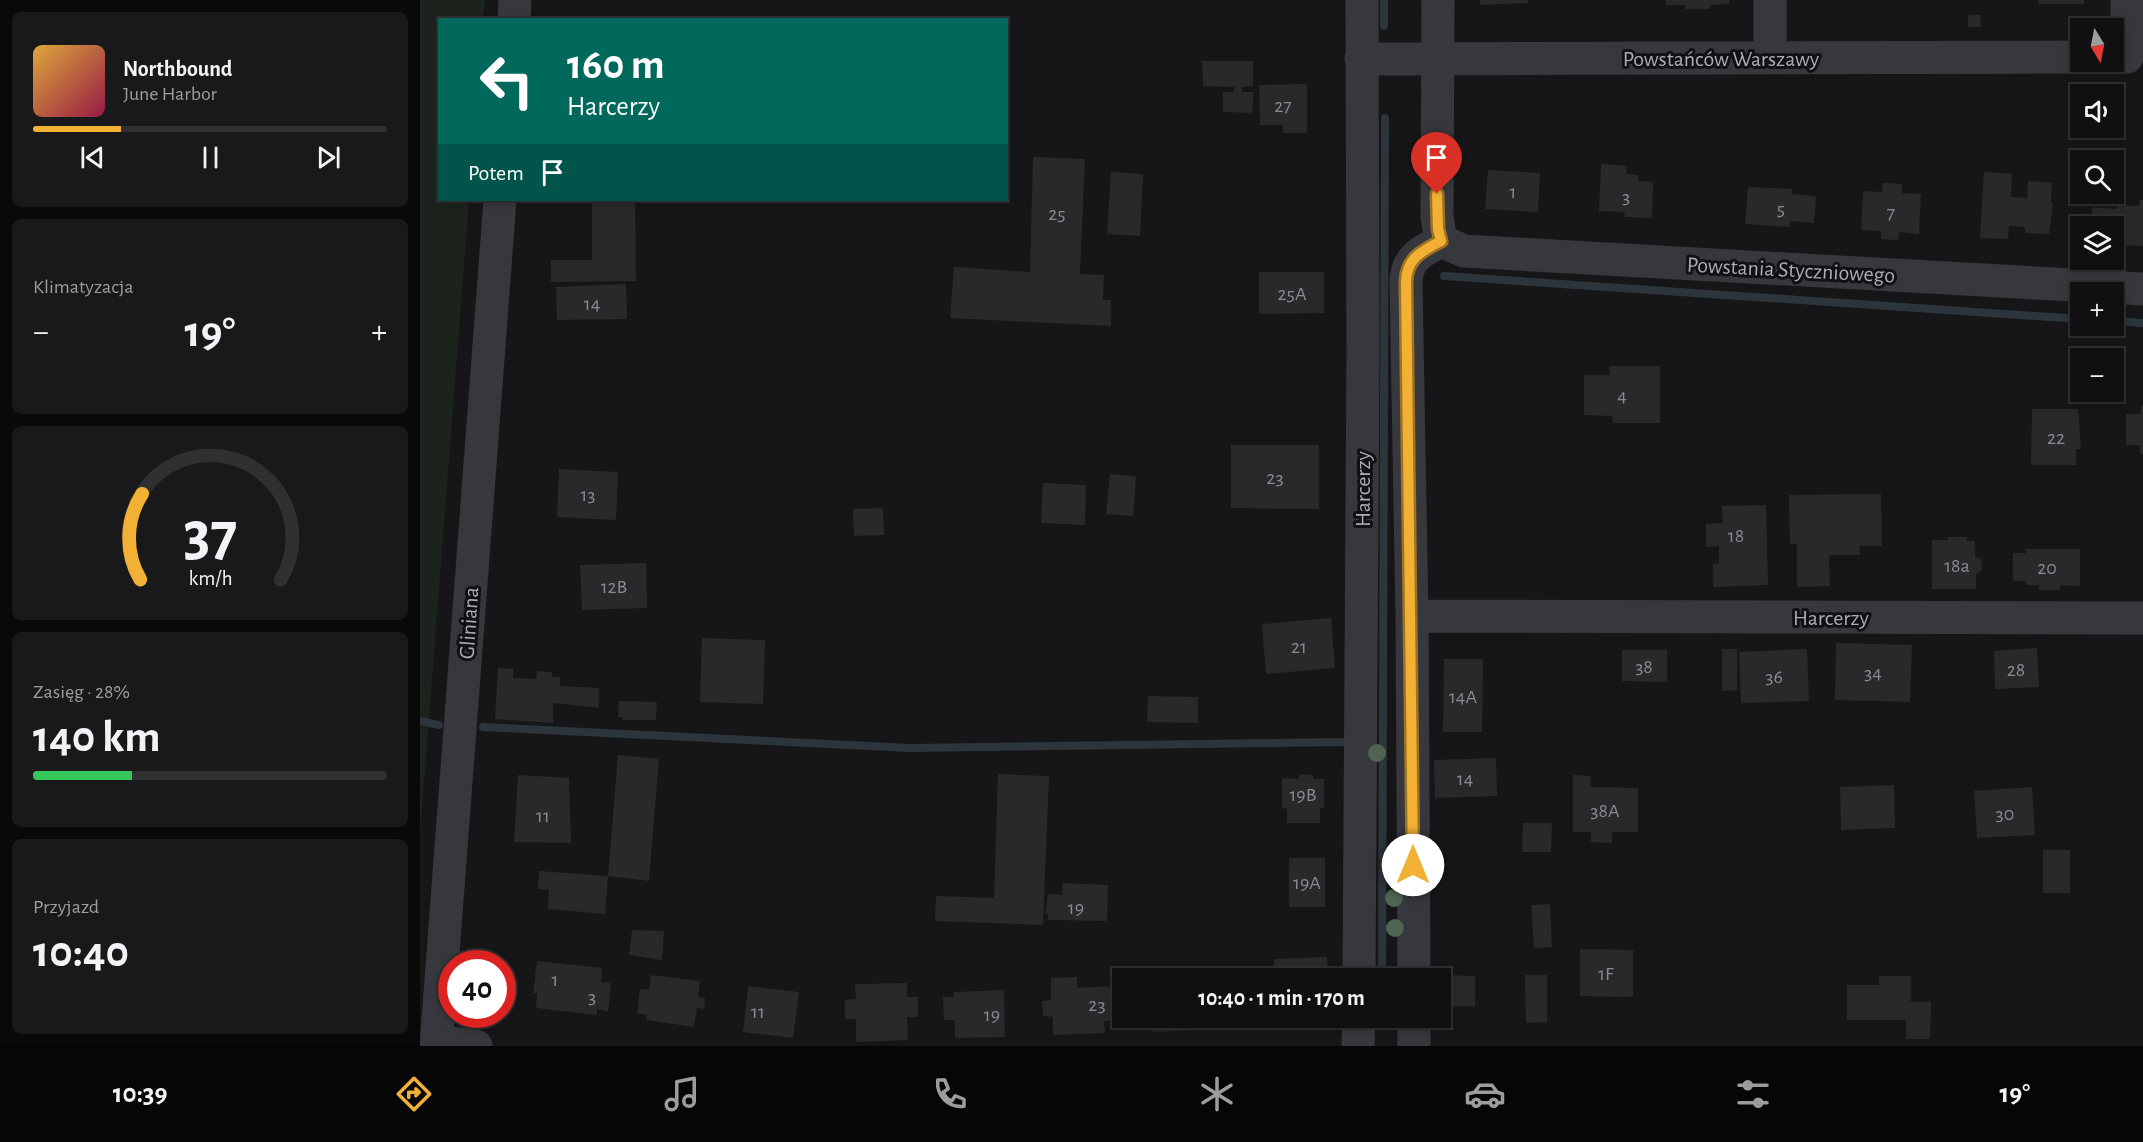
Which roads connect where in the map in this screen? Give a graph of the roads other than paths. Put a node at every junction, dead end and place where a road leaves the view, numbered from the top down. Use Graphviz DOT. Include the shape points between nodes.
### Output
graph roads {
  1 [pos="515,0"];
  2 [pos="1362,0"];
  3 [pos="1438,0"];
  4 [pos="1770,0"];
  5 [pos="2127,0"];
  6 [pos="514,18"];
  7 [pos="2070,57"];
  8 [pos="2128,57"];
  9 [pos="1361,58"];
  10 [pos="1770,58"];
  11 [pos="1438,59"];
  12 [pos="500,201"];
  13 [pos="1441,241"];
  14 [pos="2143,289"];
  15 [pos="1412,616"];
  16 [pos="2143,618"];
  17 [pos="1359,968"];
  18 [pos="1414,968"];
  19 [pos="1359,1028"];
  20 [pos="1414,1028"];
  21 [pos="437,1043"];
  22 [pos="476,1046"];
  23 [pos="1358,1046"];
  24 [pos="1414,1046"];
  1 -- 6 [label="street"];
  2 -- 9 [label="street, Harcerzy"];
  3 -- 11 [label="street"];
  4 -- 10 [label="street"];
  5 -- 8 [label="street"];
  7 -- 10 [label="street, Powstańców Warszawy"];
  9 -- 11 [label="street, Powstańców Warszawy"];
  9 -- 17 [label="street, Harcerzy"];
  10 -- 11 [label="street, Powstańców Warszawy"];
  11 -- 13 [label="street" via="1437,217"];
  12 -- 21 [label="street, Gliniana"];
  13 -- 14 [label="street, Powstania Styczniowego" via="1464,250"];
  13 -- 15 [label="street, Harcerzy" via="1417,254 1406,272"];
  15 -- 16 [label="street, Harcerzy"];
  15 -- 18 [label="street, Harcerzy"];
  19 -- 23 [label="street"];
  20 -- 24 [label="street"];
  21 -- 22 [label="street"];
}
